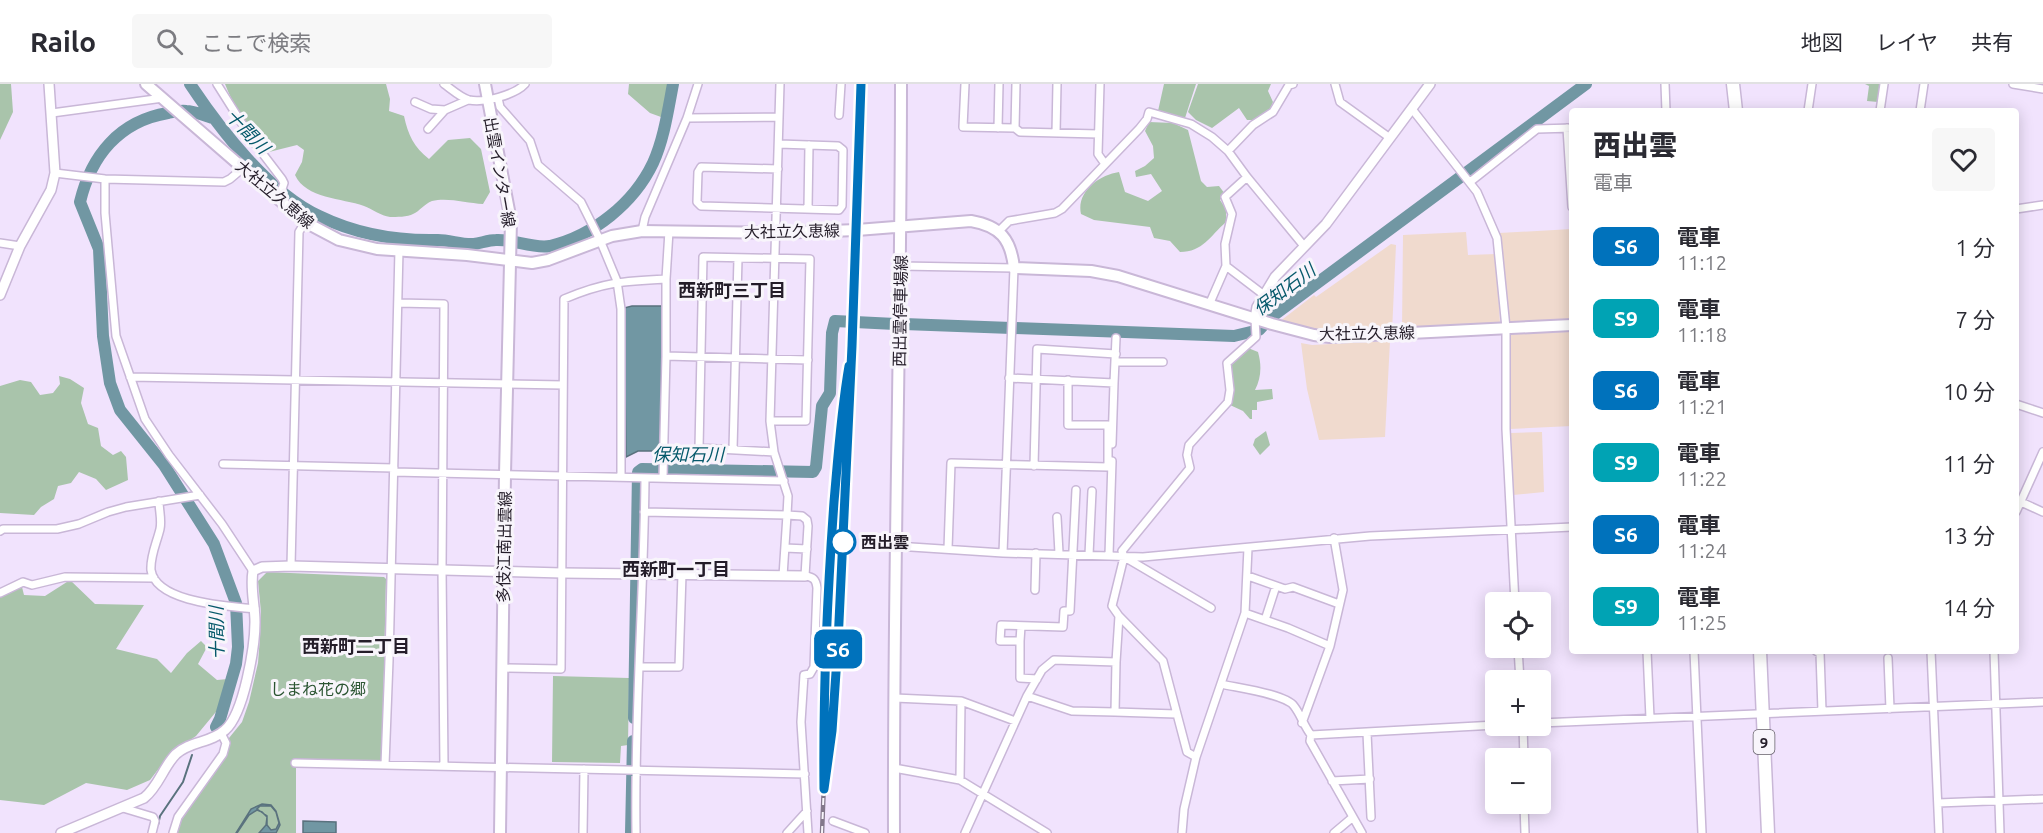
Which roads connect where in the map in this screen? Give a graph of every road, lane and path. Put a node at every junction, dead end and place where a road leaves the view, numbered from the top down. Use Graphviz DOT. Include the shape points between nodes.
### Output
graph roads {
  1 [pos="49,84"];
  2 [pos="146,84"];
  3 [pos="217,84"];
  4 [pos="444,84"];
  5 [pos="485,84"];
  6 [pos="525,84"];
  7 [pos="698,84"];
  8 [pos="780,84"];
  9 [pos="841,84"];
  10 [pos="902,84"];
  11 [pos="965,84"];
  12 [pos="999,84"];
  13 [pos="1017,84"];
  14 [pos="1057,84"];
  15 [pos="1100,84"];
  16 [pos="1293,84"];
  17 [pos="1335,84"];
  18 [pos="1430,84"];
  19 [pos="1665,84"];
  20 [pos="1734,84"];
  21 [pos="1812,84"];
  22 [pos="1884,84"];
  23 [pos="1924,84"];
  24 [pos="2013,84"];
  25 [pos="2043,88"];
  26 [pos="163,98"];
  27 [pos="493,98"];
  28 [pos="468,100"];
  29 [pos="415,102"];
  30 [pos="1666,108"];
  31 [pos="1736,108"];
  32 [pos="1808,108"];
  33 [pos="1880,108"];
  34 [pos="1920,108"];
  35 [pos="1412,109"];
  36 [pos="445,110"];
  37 [pos="52,113"];
  38 [pos="839,115"];
  39 [pos="778,117"];
  40 [pos="687,118"];
  41 [pos="998,128"];
  42 [pos="1016,128"];
  43 [pos="1569,128"];
  44 [pos="428,129"];
  45 [pos="1056,133"];
  46 [pos="1098,134"];
  47 [pos="1390,138"];
  48 [pos="779,144"];
  49 [pos="809,146"];
  50 [pos="1228,151"];
  51 [pos="1105,164"];
  52 [pos="243,168"];
  53 [pos="778,170"];
  54 [pos="55,173"];
  55 [pos="1247,177"];
  56 [pos="105,179"];
  57 [pos="1470,182"];
  58 [pos="279,198"];
  59 [pos="2043,205"];
  60 [pos="777,208"];
  61 [pos="808,208"];
  62 [pos="2019,208"];
  63 [pos="304,222"];
  64 [pos="902,227"];
  65 [pos="642,231"];
  66 [pos="669,231"];
  67 [pos="999,231"];
  68 [pos="776,233"];
  69 [pos="600,240"];
  70 [pos="0,243"];
  71 [pos="20,246"];
  72 [pos="1304,246"];
  73 [pos="399,250"];
  74 [pos="738,258"];
  75 [pos="774,258"];
  76 [pos="510,261"];
  77 [pos="901,266"];
  78 [pos="1227,266"];
  79 [pos="1014,268"];
  80 [pos="666,279"];
  81 [pos="617,281"];
  82 [pos="0,295"];
  83 [pos="1264,295"];
  84 [pos="398,303"];
  85 [pos="1209,305"];
  86 [pos="1261,323"];
  87 [pos="1569,325"];
  88 [pos="1506,328"];
  89 [pos="1116,338"];
  90 [pos="1116,354"];
  91 [pos="666,356"];
  92 [pos="700,357"];
  93 [pos="736,358"];
  94 [pos="771,359"];
  95 [pos="808,360"];
  96 [pos="1115,362"];
  97 [pos="1163,362"];
  98 [pos="130,377"];
  99 [pos="1009,378"];
  100 [pos="296,379"];
  101 [pos="1068,380"];
  102 [pos="1035,381"];
  103 [pos="395,382"];
  104 [pos="444,383"];
  105 [pos="1114,383"];
  106 [pos="506,384"];
  107 [pos="563,385"];
  108 [pos="2019,405"];
  109 [pos="2043,412"];
  110 [pos="770,421"];
  111 [pos="734,449"];
  112 [pos="774,452"];
  113 [pos="2043,452"];
  114 [pos="1110,463"];
  115 [pos="223,464"];
  116 [pos="1007,465"];
  117 [pos="1034,465"];
  118 [pos="293,466"];
  119 [pos="394,470"];
  120 [pos="442,473"];
  121 [pos="505,474"];
  122 [pos="563,476"];
  123 [pos="621,476"];
  124 [pos="645,478"];
  125 [pos="663,478"];
  126 [pos="784,480"];
  127 [pos="1076,490"];
  128 [pos="1092,491"];
  129 [pos="200,495"];
  130 [pos="159,501"];
  131 [pos="2021,502"];
  132 [pos="2019,506"];
  133 [pos="644,512"];
  134 [pos="2043,513"];
  135 [pos="788,515"];
  136 [pos="1057,518"];
  137 [pos="1569,527"];
  138 [pos="1510,529"];
  139 [pos="0,531"];
  140 [pos="1334,538"];
  141 [pos="896,542"];
  142 [pos="785,548"];
  143 [pos="1248,548"];
  144 [pos="807,549"];
  145 [pos="948,549"];
  146 [pos="1004,553"];
  147 [pos="1036,553"];
  148 [pos="1059,554"];
  149 [pos="1073,554"];
  150 [pos="1089,555"];
  151 [pos="1109,555"];
  152 [pos="1124,556"];
  153 [pos="291,566"];
  154 [pos="391,568"];
  155 [pos="442,569"];
  156 [pos="253,571"];
  157 [pos="503,571"];
  158 [pos="562,573"];
  159 [pos="643,573"];
  160 [pos="682,574"];
  161 [pos="783,576"];
  162 [pos="805,576"];
  163 [pos="1248,576"];
  164 [pos="154,578"];
  165 [pos="1276,586"];
  166 [pos="1035,590"];
  167 [pos="1514,592"];
  168 [pos="0,593"];
  169 [pos="1339,604"];
  170 [pos="1211,608"];
  171 [pos="255,609"];
  172 [pos="1245,614"];
  173 [pos="1119,616"];
  174 [pos="1265,620"];
  175 [pos="1021,626"];
  176 [pos="1020,641"];
  177 [pos="1330,646"];
  178 [pos="1647,654"];
  179 [pos="1694,654"];
  180 [pos="1760,654"];
  181 [pos="1820,654"];
  182 [pos="1931,654"];
  183 [pos="1994,654"];
  184 [pos="1887,658"];
  185 [pos="1116,662"];
  186 [pos="640,667"];
  187 [pos="502,668"];
  188 [pos="1037,679"];
  189 [pos="1221,684"];
  190 [pos="1028,696"];
  191 [pos="895,698"];
  192 [pos="961,701"];
  193 [pos="2043,702"];
  194 [pos="1997,704"];
  195 [pos="1933,708"];
  196 [pos="1890,709"];
  197 [pos="1822,711"];
  198 [pos="1115,712"];
  199 [pos="1762,713"];
  200 [pos="1176,714"];
  201 [pos="1696,716"];
  202 [pos="1650,717"];
  203 [pos="1015,721"];
  204 [pos="1551,722"];
  205 [pos="1302,723"];
  206 [pos="1485,726"];
  207 [pos="221,733"];
  208 [pos="1367,733"];
  209 [pos="1311,735"];
  210 [pos="1196,757"];
  211 [pos="295,763"];
  212 [pos="385,765"];
  213 [pos="444,765"];
  214 [pos="501,766"];
  215 [pos="894,768"];
  216 [pos="584,769"];
  217 [pos="635,770"];
  218 [pos="805,774"];
  219 [pos="1370,779"];
  220 [pos="960,780"];
  221 [pos="1332,781"];
  222 [pos="984,795"];
  223 [pos="2043,799"];
  224 [pos="2000,801"];
  225 [pos="1938,803"];
  226 [pos="123,808"];
  227 [pos="807,811"];
  228 [pos="1524,814"];
  229 [pos="1353,817"];
  230 [pos="1371,817"];
  231 [pos="833,821"];
  232 [pos="67,832"];
  233 [pos="152,833"];
  234 [pos="172,833"];
  235 [pos="500,833"];
  236 [pos="583,833"];
  237 [pos="636,833"];
  238 [pos="787,833"];
  239 [pos="808,833"];
  240 [pos="865,833"];
  241 [pos="894,833"];
  242 [pos="965,833"];
  243 [pos="1047,833"];
  244 [pos="1182,833"];
  245 [pos="1334,833"];
  246 [pos="1362,833"];
  247 [pos="1525,833"];
  248 [pos="1702,833"];
  249 [pos="1768,833"];
  250 [pos="1939,833"];
  251 [pos="2000,833"];
  1 -- 37 [label="street"];
  2 -- 26 [label="main road, 大社立久恵線"];
  3 -- 58 [label="street" via="282,179"];
  4 -- 28 [label="street"];
  5 -- 27 [label="main road, 出雲インター線"];
  6 -- 27 [label="street"];
  7 -- 40 [label="street"];
  8 -- 39 [label="street"];
  9 -- 38 [label="street"];
  10 -- 64 [label="main road, 西出雲停車場線"];
  11 -- 41 [label="street" via="963,127"];
  12 -- 41 [label="street"];
  13 -- 42 [label="street"];
  14 -- 45 [label="street"];
  15 -- 46 [label="street"];
  16 -- 50 [label="street" via="1273,112 1253,125"];
  17 -- 47 [label="street" via="1340,102"];
  18 -- 35 [label="street"];
  19 -- 30 [label="street"];
  20 -- 31 [label="highway"];
  21 -- 32 [label="street"];
  22 -- 33 [label="street"];
  23 -- 34 [label="street"];
  24 -- 25 [label="street"];
  26 -- 37 [label="street"];
  26 -- 52 [label="main road, 大社立久恵線"];
  27 -- 28 [label="street"];
  27 -- 69 [label="street" via="530,141 538,165 581,202"];
  27 -- 76 [label="main road, 出雲インター線" via="511,230"];
  28 -- 36 [label="street"];
  29 -- 36 [label="street"];
  35 -- 47 [label="street"];
  35 -- 57 [label="street"];
  36 -- 44 [label="street"];
  37 -- 54 [label="street"];
  39 -- 40 [label="street"];
  39 -- 48 [label="street"];
  40 -- 65 [label="street"];
  41 -- 42 [label="street"];
  42 -- 45 [label="street" via="1020,132"];
  43 -- 57 [label="street" via="1537,129"];
  45 -- 46 [label="street"];
  46 -- 51 [label="street" via="1098,154"];
  47 -- 72 [label="street" via="1326,224"];
  48 -- 49 [label="street"];
  48 -- 53 [label="street"];
  49 -- 61 [label="street"];
  49 -- 61 [label="street" via="838,146 843,150 842,206 839,210"];
  50 -- 51 [label="street" via="1191,124 1149,112 1139,129"];
  50 -- 55 [label="street"];
  51 -- 67 [label="street" via="1055,213 1009,221"];
  52 -- 56 [label="street" via="224,182"];
  52 -- 58 [label="main road, 大社立久恵線"];
  53 -- 60 [label="street"];
  53 -- 60 [label="street" via="702,167 697,192 701,206"];
  54 -- 56 [label="street"];
  54 -- 71 [label="street" via="43,207"];
  55 -- 72 [label="street"];
  55 -- 78 [label="street" via="1225,197 1232,214 1225,244"];
  56 -- 98 [label="street" via="116,336"];
  57 -- 88 [label="street" via="1497,238"];
  58 -- 63 [label="main road, 大社立久恵線"];
  59 -- 62 [label="street"];
  60 -- 61 [label="street"];
  60 -- 68 [label="street"];
  63 -- 73 [label="main road, 大社立久恵線" via="339,240"];
  63 -- 100 [label="street" via="299,232"];
  64 -- 67 [label="main road, 大社立久恵線" via="971,221"];
  64 -- 68 [label="main road, 大社立久恵線"];
  64 -- 77 [label="main road, 西出雲停車場線"];
  65 -- 66 [label="main road, 大社立久恵線"];
  65 -- 69 [label="main road, 大社立久恵線"];
  66 -- 68 [label="main road, 大社立久恵線"];
  66 -- 80 [label="street"];
  67 -- 79 [label="main road" via="1010,245"];
  68 -- 75 [label="street"];
  69 -- 76 [label="main road, 大社立久恵線" via="548,260"];
  69 -- 81 [label="street"];
  70 -- 71 [label="street"];
  71 -- 82 [label="street"];
  72 -- 83 [label="street"];
  73 -- 76 [label="main road, 大社立久恵線"];
  73 -- 84 [label="street"];
  74 -- 75 [label="street"];
  74 -- 92 [label="street" via="704,257"];
  74 -- 93 [label="street"];
  75 -- 94 [label="street"];
  75 -- 95 [label="street" via="810,259"];
  76 -- 106 [label="main road, 多伎江南出雲線"];
  77 -- 79 [label="street"];
  77 -- 141 [label="main road, 西出雲停車場線"];
  78 -- 83 [label="street"];
  78 -- 85 [label="street"];
  79 -- 85 [label="main road, 大社立久恵線" via="1118,276"];
  79 -- 99 [label="street"];
  80 -- 81 [label="street"];
  80 -- 91 [label="street"];
  81 -- 107 [label="street" via="564,299"];
  81 -- 123 [label="street" via="621,309"];
  83 -- 86 [label="street" via="1257,307"];
  84 -- 103 [label="street"];
  84 -- 104 [label="street" via="444,304"];
  85 -- 86 [label="main road, 大社立久恵線"];
  86 -- 88 [label="main road, 大社立久恵線" via="1330,337"];
  86 -- 152 [label="street" via="1256,337 1227,363 1228,402 1189,445 1190,468 1122,551"];
  87 -- 88 [label="main road, 大社立久恵線"];
  88 -- 138 [label="street"];
  89 -- 90 [label="street"];
  90 -- 96 [label="street"];
  90 -- 102 [label="street" via="1037,349"];
  91 -- 92 [label="street"];
  91 -- 125 [label="street"];
  92 -- 93 [label="street"];
  92 -- 111 [label="street" via="699,448"];
  93 -- 94 [label="street"];
  93 -- 111 [label="street"];
  94 -- 95 [label="street"];
  94 -- 110 [label="street"];
  95 -- 110 [label="street" via="806,421"];
  96 -- 97 [label="street"];
  96 -- 105 [label="street"];
  98 -- 100 [label="street"];
  98 -- 129 [label="street" via="145,419"];
  99 -- 102 [label="street"];
  99 -- 116 [label="street"];
  100 -- 103 [label="street"];
  100 -- 118 [label="street"];
  101 -- 102 [label="street"];
  101 -- 105 [label="street"];
  101 -- 114 [label="street" via="1068,425 1108,425"];
  102 -- 117 [label="street"];
  103 -- 104 [label="street"];
  103 -- 119 [label="street"];
  104 -- 106 [label="street"];
  104 -- 120 [label="street"];
  105 -- 114 [label="street"];
  106 -- 107 [label="street"];
  106 -- 121 [label="main road, 多伎江南出雲線"];
  107 -- 122 [label="street"];
  108 -- 109 [label="street"];
  110 -- 112 [label="street"];
  111 -- 112 [label="street"];
  112 -- 126 [label="street"];
  113 -- 131 [label="street"];
  114 -- 117 [label="street" via="1108,467"];
  114 -- 151 [label="street"];
  115 -- 118 [label="street"];
  116 -- 117 [label="street"];
  116 -- 145 [label="street" via="951,463"];
  116 -- 146 [label="street"];
  118 -- 119 [label="street"];
  118 -- 153 [label="street"];
  119 -- 120 [label="street"];
  119 -- 154 [label="street"];
  120 -- 121 [label="street"];
  120 -- 155 [label="street"];
  121 -- 122 [label="street"];
  121 -- 157 [label="main road, 多伎江南出雲線"];
  122 -- 123 [label="street"];
  122 -- 158 [label="street"];
  123 -- 124 [label="street"];
  124 -- 125 [label="street"];
  124 -- 133 [label="street"];
  125 -- 126 [label="street"];
  126 -- 135 [label="street"];
  127 -- 149 [label="street"];
  128 -- 150 [label="street"];
  129 -- 130 [label="street"];
  129 -- 156 [label="street"];
  130 -- 139 [label="street" via="57,529"];
  130 -- 164 [label="street" via="161,526 151,569"];
  131 -- 132 [label="street"];
  131 -- 134 [label="street"];
  133 -- 135 [label="street"];
  133 -- 159 [label="street"];
  135 -- 142 [label="street"];
  135 -- 144 [label="street" via="807,520"];
  136 -- 148 [label="street"];
  137 -- 138 [label="street"];
  138 -- 140 [label="street"];
  138 -- 167 [label="street"];
  140 -- 143 [label="street"];
  140 -- 169 [label="street" via="1343,590"];
  141 -- 145 [label="street"];
  141 -- 191 [label="main road"];
  142 -- 144 [label="street"];
  142 -- 161 [label="street"];
  143 -- 152 [label="street"];
  143 -- 163 [label="street"];
  144 -- 162 [label="street"];
  145 -- 146 [label="street"];
  146 -- 147 [label="street"];
  147 -- 148 [label="street"];
  147 -- 166 [label="street"];
  148 -- 149 [label="street"];
  149 -- 150 [label="street"];
  149 -- 175 [label="street" via="1070,611 1064,611 1064,627"];
  150 -- 151 [label="street"];
  151 -- 152 [label="street"];
  152 -- 170 [label="street"];
  152 -- 173 [label="street" via="1112,606"];
  153 -- 154 [label="street"];
  153 -- 156 [label="street"];
  154 -- 155 [label="street"];
  154 -- 212 [label="street"];
  155 -- 157 [label="street"];
  155 -- 213 [label="street"];
  156 -- 171 [label="street"];
  157 -- 158 [label="street"];
  157 -- 187 [label="main road, 多伎江南出雲線"];
  158 -- 159 [label="street"];
  158 -- 187 [label="street" via="561,669"];
  159 -- 160 [label="street"];
  159 -- 186 [label="street"];
  160 -- 161 [label="street"];
  160 -- 186 [label="street" via="679,667"];
  161 -- 162 [label="street"];
  162 -- 218 [label="street" via="812,577 817,588 814,667 804,675 801,722"];
  163 -- 165 [label="street"];
  163 -- 172 [label="street"];
  164 -- 168 [label="street" via="65,577 32,585 23,582"];
  164 -- 171 [label="street" via="166,591 179,596"];
  165 -- 169 [label="street" via="1293,587"];
  165 -- 174 [label="street"];
  169 -- 177 [label="street"];
  171 -- 207 [label="street" via="254,644 243,694 235,718"];
  172 -- 174 [label="street"];
  172 -- 189 [label="street"];
  173 -- 185 [label="street"];
  173 -- 200 [label="street" via="1163,661"];
  174 -- 177 [label="street"];
  175 -- 176 [label="street"];
  175 -- 176 [label="street" via="1001,625 1000,641"];
  176 -- 188 [label="street" via="1020,678"];
  177 -- 205 [label="street"];
  178 -- 202 [label="street"];
  179 -- 201 [label="street"];
  180 -- 199 [label="highway, 9"];
  181 -- 197 [label="street"];
  182 -- 195 [label="street"];
  183 -- 194 [label="street"];
  184 -- 196 [label="street"];
  185 -- 188 [label="street" via="1054,660"];
  185 -- 198 [label="street"];
  186 -- 217 [label="street"];
  187 -- 214 [label="main road, 多伎江南出雲線"];
  188 -- 190 [label="street"];
  189 -- 205 [label="street" via="1282,698 1294,705"];
  189 -- 210 [label="street"];
  190 -- 198 [label="street" via="1072,711"];
  190 -- 203 [label="street"];
  191 -- 192 [label="street"];
  191 -- 215 [label="main road"];
  192 -- 203 [label="street"];
  192 -- 220 [label="street"];
  193 -- 194 [label="street"];
  194 -- 195 [label="street"];
  194 -- 224 [label="street"];
  195 -- 196 [label="street"];
  195 -- 225 [label="street"];
  196 -- 197 [label="street"];
  197 -- 199 [label="street"];
  198 -- 200 [label="street"];
  199 -- 201 [label="street"];
  199 -- 249 [label="highway, 9"];
  200 -- 210 [label="street" via="1187,752"];
  201 -- 202 [label="street"];
  201 -- 248 [label="street"];
  202 -- 204 [label="street"];
  203 -- 222 [label="street"];
  205 -- 209 [label="street"];
  206 -- 208 [label="street"];
  207 -- 226 [label="street" via="180,751 150,794"];
  207 -- 234 [label="street" via="226,743 223,754 178,817"];
  208 -- 209 [label="street"];
  208 -- 219 [label="street"];
  209 -- 221 [label="street" via="1310,741"];
  210 -- 244 [label="street"];
  211 -- 212 [label="street"];
  212 -- 213 [label="street"];
  213 -- 214 [label="street"];
  214 -- 216 [label="street"];
  214 -- 235 [label="main road, 多伎江南出雲線"];
  215 -- 220 [label="street"];
  215 -- 241 [label="main road"];
  216 -- 217 [label="street"];
  216 -- 236 [label="street"];
  217 -- 218 [label="street"];
  217 -- 237 [label="street"];
  218 -- 227 [label="street"];
  219 -- 221 [label="street"];
  219 -- 230 [label="street"];
  220 -- 222 [label="street"];
  221 -- 229 [label="street"];
  222 -- 242 [label="street"];
  222 -- 243 [label="street"];
  223 -- 224 [label="street"];
  224 -- 225 [label="street"];
  224 -- 251 [label="street"];
  225 -- 250 [label="street"];
  226 -- 232 [label="street"];
  226 -- 233 [label="street" via="153,817"];
  227 -- 238 [label="street"];
  227 -- 239 [label="street"];
  228 -- 247 [label="street"];
  229 -- 245 [label="street"];
  229 -- 246 [label="street"];
  231 -- 240 [label="street"];
}
